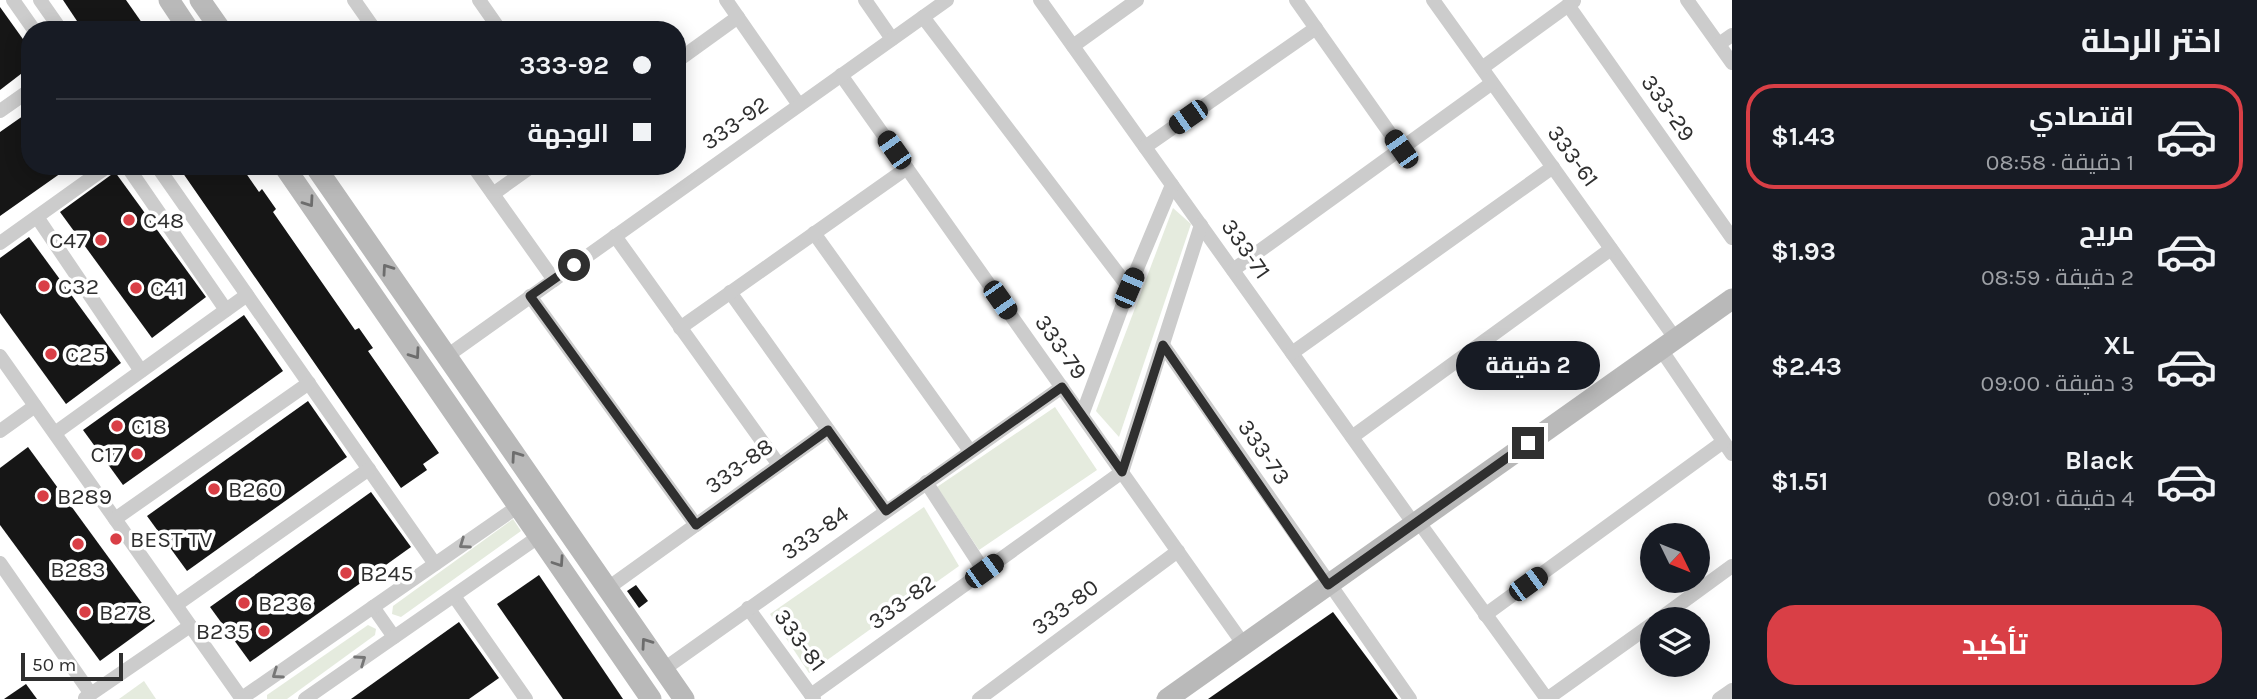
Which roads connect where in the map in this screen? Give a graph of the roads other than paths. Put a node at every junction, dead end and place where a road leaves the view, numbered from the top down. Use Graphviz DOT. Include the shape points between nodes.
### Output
graph roads {
  1 [pos="13,0"];
  2 [pos="40,0"];
  3 [pos="169,0"];
  4 [pos="200,0"];
  5 [pos="354,0"];
  6 [pos="479,0"];
  7 [pos="726,0"];
  8 [pos="865,0"];
  9 [pos="947,0"];
  10 [pos="1040,0"];
  11 [pos="1137,0"];
  12 [pos="1296,0"];
  13 [pos="1433,0"];
  14 [pos="1687,0"];
  15 [pos="1572,3"];
  16 [pos="738,17"];
  17 [pos="923,17"];
  18 [pos="28,21"];
  19 [pos="55,21"];
  20 [pos="183,21"];
  21 [pos="215,21"];
  22 [pos="369,21"];
  23 [pos="494,21"];
  24 [pos="1316,28"];
  25 [pos="1732,35"];
  26 [pos="892,39"];
  27 [pos="1719,44"];
  28 [pos="1073,46"];
  29 [pos="686,55"];
  30 [pos="1732,63"];
  31 [pos="1482,68"];
  32 [pos="841,75"];
  33 [pos="1493,83"];
  34 [pos="21,96"];
  35 [pos="799,105"];
  36 [pos="0,111"];
  37 [pos="1145,147"];
  38 [pos="1401,149"];
  39 [pos="1553,167"];
  40 [pos="907,168"];
  41 [pos="95,175"];
  42 [pos="133,175"];
  43 [pos="163,175"];
  44 [pos="290,175"];
  45 [pos="322,175"];
  46 [pos="479,175"];
  47 [pos="519,175"];
  48 [pos="1172,185"];
  49 [pos="493,194"];
  50 [pos="37,217"];
  51 [pos="355,223"];
  52 [pos="1201,225"];
  53 [pos="814,233"];
  54 [pos="615,236"];
  55 [pos="334,238"];
  56 [pos="1732,238"];
  57 [pos="0,243"];
  58 [pos="1611,249"];
  59 [pos="1233,270"];
  60 [pos="554,280"];
  61 [pos="1129,288"];
  62 [pos="730,292"];
  63 [pos="247,295"];
  64 [pos="530,296"];
  65 [pos="1732,299"];
  66 [pos="226,310"];
  67 [pos="680,328"];
  68 [pos="1667,343"];
  69 [pos="1163,345"];
  70 [pos="1292,353"];
  71 [pos="0,356"];
  72 [pos="447,356"];
  73 [pos="141,371"];
  74 [pos="309,383"];
  75 [pos="1062,387"];
  76 [pos="35,406"];
  77 [pos="1082,415"];
  78 [pos="828,430"];
  79 [pos="0,431"];
  80 [pos="55,433"];
  81 [pos="1352,437"];
  82 [pos="1728,448"];
  83 [pos="970,451"];
  84 [pos="779,465"];
  85 [pos="369,469"];
  86 [pos="1122,472"];
  87 [pos="926,482"];
  88 [pos="520,505"];
  89 [pos="886,511"];
  90 [pos="115,519"];
  91 [pos="1416,522"];
  92 [pos="696,525"];
  93 [pos="541,535"];
  94 [pos="1178,551"];
  95 [pos="0,563"];
  96 [pos="435,564"];
  97 [pos="1732,566"];
  98 [pos="984,571"];
  99 [pos="1328,585"];
  100 [pos="608,588"];
  101 [pos="453,596"];
  102 [pos="176,605"];
  103 [pos="373,607"];
  104 [pos="1676,607"];
  105 [pos="748,608"];
  106 [pos="1485,615"];
  107 [pos="190,626"];
  108 [pos="1640,632"];
  109 [pos="394,637"];
  110 [pos="1244,645"];
  111 [pos="664,669"];
  112 [pos="1732,690"];
  113 [pos="1180,695"];
  114 [pos="88,696"];
  115 [pos="521,697"];
  116 [pos="813,697"];
  117 [pos="242,699"];
  118 [pos="305,699"];
  119 [pos="651,699"];
  120 [pos="684,699"];
  121 [pos="979,699"];
  122 [pos="1410,699"];
  123 [pos="1546,699"];
  124 [pos="1719,699"];
  1 -- 18 [label="street"];
  2 -- 19 [label="street"];
  3 -- 20 [label="main road"];
  4 -- 21 [label="main road"];
  5 -- 22 [label="street"];
  6 -- 23 [label="street"];
  7 -- 16 [label="street"];
  8 -- 26 [label="street"];
  9 -- 17 [label="street, 333-92"];
  10 -- 28 [label="street, 333-71"];
  11 -- 28 [label="street"];
  12 -- 24 [label="street"];
  13 -- 31 [label="street, 333-61"];
  14 -- 27 [label="street"];
  15 -- 31 [label="street"];
  15 -- 56 [label="street, 333-29"];
  16 -- 29 [label="street"];
  16 -- 35 [label="street"];
  17 -- 26 [label="street, 333-92"];
  17 -- 61 [label="street"];
  24 -- 37 [label="street"];
  24 -- 38 [label="street"];
  25 -- 27 [label="street"];
  26 -- 32 [label="street, 333-92"];
  27 -- 30 [label="street"];
  28 -- 37 [label="street, 333-71"];
  31 -- 33 [label="street, 333-61"];
  32 -- 35 [label="street, 333-92"];
  32 -- 40 [label="street, 333-79"];
  33 -- 38 [label="street"];
  33 -- 39 [label="street, 333-61"];
  34 -- 36 [label="street"];
  35 -- 54 [label="street, 333-92"];
  37 -- 48 [label="street, 333-71"];
  38 -- 59 [label="street"];
  39 -- 58 [label="street, 333-61"];
  39 -- 70 [label="street"];
  40 -- 53 [label="street"];
  40 -- 75 [label="street, 333-79"];
  41 -- 50 [label="street"];
  42 -- 66 [label="street"];
  43 -- 63 [label="street"];
  44 -- 55 [label="main road, one-way"];
  45 -- 51 [label="main road"];
  46 -- 49 [label="street"];
  47 -- 49 [label="street"];
  48 -- 52 [label="street, 333-71"];
  48 -- 61 [label="street"];
  49 -- 60 [label="street"];
  50 -- 57 [label="street"];
  50 -- 73 [label="street"];
  51 -- 55 [label="main road"];
  72 -- 51 [label="main road, one-way"];
  52 -- 59 [label="street, 333-71"];
  52 -- 69 [label="street"];
  53 -- 62 [label="street"];
  53 -- 83 [label="street"];
  54 -- 60 [label="street, 333-92"];
  54 -- 67 [label="street"];
  55 -- 88 [label="main road, one-way"];
  58 -- 68 [label="street, 333-61"];
  58 -- 81 [label="street"];
  59 -- 70 [label="street, 333-71"];
  60 -- 64 [label="street, 333-92"];
  61 -- 77 [label="street"];
  62 -- 67 [label="street"];
  62 -- 78 [label="street"];
  63 -- 66 [label="street"];
  63 -- 74 [label="street"];
  64 -- 72 [label="street, 333-92"];
  64 -- 92 [label="street"];
  65 -- 68 [label="main road"];
  66 -- 73 [label="street"];
  67 -- 84 [label="street"];
  68 -- 82 [label="street, 333-61"];
  68 -- 91 [label="main road"];
  69 -- 86 [label="street"];
  69 -- 99 [label="street, 333-73"];
  70 -- 81 [label="street, 333-71"];
  71 -- 76 [label="street"];
  100 -- 72 [label="main road, one-way"];
  73 -- 80 [label="street"];
  74 -- 85 [label="street"];
  74 -- 90 [label="street"];
  75 -- 77 [label="street, 333-79"];
  75 -- 83 [label="street, 333-84"];
  76 -- 79 [label="street"];
  76 -- 80 [label="street"];
  77 -- 86 [label="street, 333-79"];
  78 -- 84 [label="street, 333-88"];
  78 -- 89 [label="street"];
  80 -- 90 [label="street"];
  81 -- 91 [label="street, 333-71"];
  82 -- 106 [label="street"];
  83 -- 87 [label="street, 333-84"];
  84 -- 92 [label="street, 333-88"];
  85 -- 96 [label="street"];
  85 -- 102 [label="street"];
  86 -- 94 [label="street, 333-79"];
  86 -- 98 [label="street, 333-82"];
  87 -- 89 [label="street, 333-84"];
  87 -- 98 [label="street"];
  88 -- 93 [label="main road"];
  88 -- 96 [label="street, one-way"];
  89 -- 105 [label="street, 333-84"];
  90 -- 102 [label="street"];
  91 -- 99 [label="main road"];
  91 -- 106 [label="street, 333-71"];
  92 -- 100 [label="street, 333-88"];
  93 -- 101 [label="street"];
  93 -- 119 [label="main road, one-way"];
  94 -- 110 [label="street, 333-79"];
  94 -- 121 [label="street, 333-80"];
  95 -- 114 [label="street"];
  96 -- 103 [label="street"];
  97 -- 104 [label="street"];
  98 -- 116 [label="street, 333-82"];
  99 -- 110 [label="main road"];
  99 -- 122 [label="street, 333-73"];
  111 -- 100 [label="main road, one-way"];
  101 -- 109 [label="street"];
  101 -- 115 [label="street"];
  102 -- 107 [label="street"];
  103 -- 109 [label="street"];
  103 -- 117 [label="street, one-way"];
  105 -- 111 [label="street, 333-84"];
  105 -- 116 [label="street, 333-81"];
  106 -- 123 [label="street, 333-71"];
  107 -- 114 [label="street"];
  107 -- 117 [label="street"];
  108 -- 123 [label="street"];
  118 -- 109 [label="street, one-way"];
  110 -- 113 [label="main road"];
  111 -- 120 [label="main road"];
  112 -- 124 [label="street"];
}
